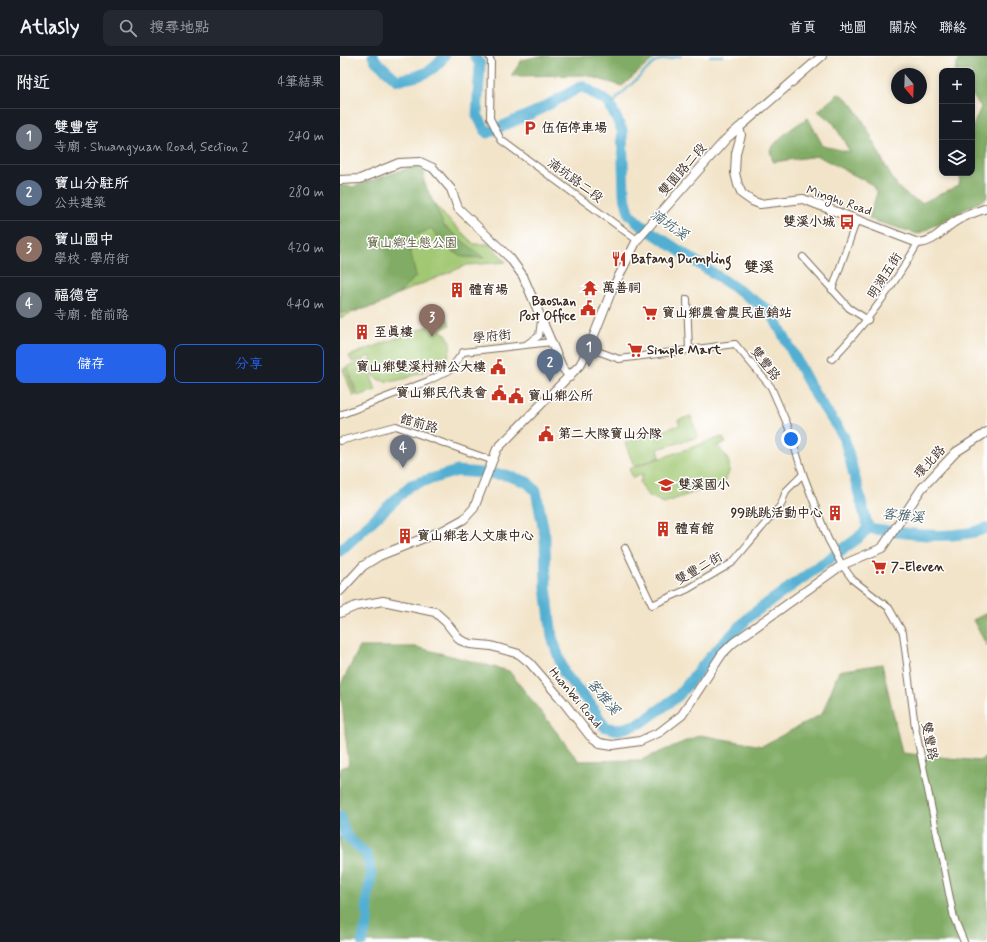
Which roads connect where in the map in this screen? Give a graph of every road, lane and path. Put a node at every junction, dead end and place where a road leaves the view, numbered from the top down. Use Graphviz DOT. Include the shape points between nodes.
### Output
graph roads {
  1 [pos="489,56"];
  2 [pos="822,56"];
  3 [pos="739,128"];
  4 [pos="340,180"];
  5 [pos="987,208"];
  6 [pos="857,219"];
  7 [pos="637,240"];
  8 [pos="918,243"];
  9 [pos="803,256"];
  10 [pos="832,290"];
  11 [pos="687,300"];
  12 [pos="541,317"];
  13 [pos="868,320"];
  14 [pos="552,342"];
  15 [pos="520,345"];
  16 [pos="589,348"];
  17 [pos="689,350"];
  18 [pos="832,359"];
  19 [pos="570,377"];
  20 [pos="340,415"];
  21 [pos="987,432"];
  22 [pos="340,441"];
  23 [pos="491,460"];
  24 [pos="803,474"];
  25 [pos="624,548"];
  26 [pos="842,565"];
  27 [pos="340,591"];
  28 [pos="340,613"];
  29 [pos="964,942"];
  1 -- 7 [label="street, 湳坑路二段" via="490,118 501,140"];
  2 -- 3 [label="street, 雙園路二段"];
  3 -- 6 [label="street, Minghu Road" via="741,135 736,153 735,173 738,185 746,198 760,204 803,199"];
  3 -- 7 [label="street, 雙園路二段" via="726,139"];
  4 -- 12 [label="street" via="360,179 399,163 420,162 433,168 451,189 458,208 510,258 523,276"];
  5 -- 8 [label="street" via="967,215 936,238"];
  6 -- 8 [label="street, Minghu Road"];
  6 -- 10 [label="street"];
  7 -- 16 [label="street, 雙園路二段" via="610,292"];
  8 -- 13 [label="street, 明湖五街" via="892,287"];
  9 -- 10 [label="street"];
  10 -- 13 [label="street" via="849,308"];
  11 -- 17 [label="street"];
  12 -- 14 [label="street"];
  12 -- 15 [label="street, 學府街" via="539,336 532,342"];
  13 -- 18 [label="street, 明湖五街"];
  14 -- 15 [label="street, 學府街"];
  14 -- 19 [label="street" via="562,366"];
  15 -- 20 [label="street, 學府街" via="464,352 450,370"];
  16 -- 17 [label="street, 雙豐路" via="619,359"];
  16 -- 19 [label="street, 雙園路二段"];
  17 -- 24 [label="street, 雙豐路" via="735,344 771,387 788,426"];
  19 -- 23 [label="street, 雙園路二段" via="505,439"];
  21 -- 26 [label="street, 環北路" via="956,452 922,488 882,548"];
  22 -- 23 [label="street, 館前路" via="396,426"];
  23 -- 27 [label="street, 雙園路二段" via="474,508 464,519 444,530 379,556 363,566"];
  24 -- 25 [label="street, 雙豐二街" via="786,491 781,505 732,563 688,589 652,605"];
  24 -- 26 [label="street, 雙豐路" via="828,538"];
  26 -- 28 [label="street, Huanbei Road" via="733,642 722,654 682,716 660,732 640,741 613,745 590,736 530,663 519,654 460,640 435,612 383,601 356,606"];
  26 -- 29 [label="street, 雙豐路" via="853,580 890,608 903,633 915,727 954,918"];
}
